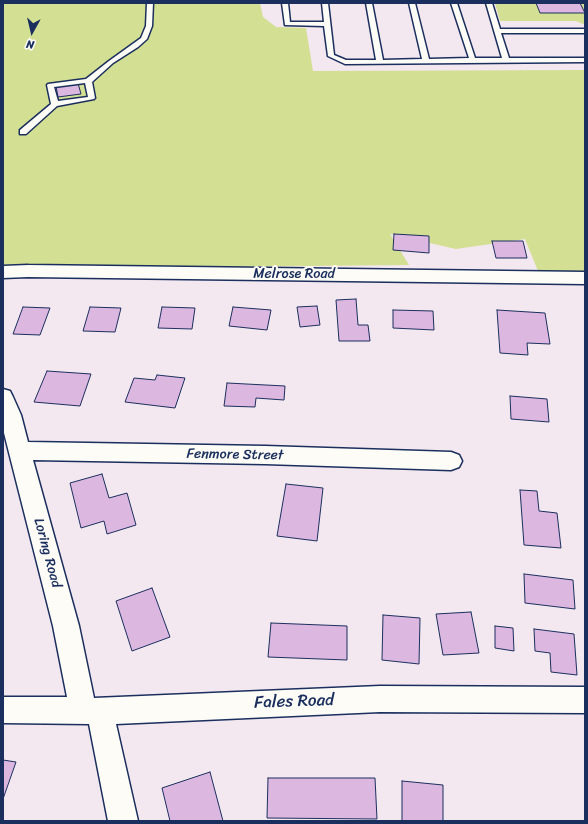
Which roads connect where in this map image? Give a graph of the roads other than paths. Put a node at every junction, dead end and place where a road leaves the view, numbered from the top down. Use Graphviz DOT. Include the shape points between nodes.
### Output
graph roads {
  1 [pos="150,3"];
  2 [pos="285,3"];
  3 [pos="325,3"];
  4 [pos="370,3"];
  5 [pos="412,3"];
  6 [pos="454,3"];
  7 [pos="489,3"];
  8 [pos="328,24"];
  9 [pos="498,31"];
  10 [pos="585,31"];
  11 [pos="474,60"];
  12 [pos="506,60"];
  13 [pos="585,60"];
  14 [pos="426,61"];
  15 [pos="380,62"];
  16 [pos="88,81"];
  17 [pos="55,104"];
  18 [pos="23,132"];
  19 [pos="3,272"];
  20 [pos="585,278"];
  21 [pos="3,398"];
  22 [pos="19,451"];
  23 [pos="451,461"];
  24 [pos="585,700"];
  25 [pos="3,710"];
  26 [pos="92,711"];
  27 [pos="123,821"];
  1 -- 16 [label="lane" via="149,26 144,38"];
  2 -- 8 [label="lane" via="287,24"];
  3 -- 8 [label="lane"];
  4 -- 15 [label="lane"];
  5 -- 14 [label="lane"];
  6 -- 11 [label="lane"];
  7 -- 9 [label="lane"];
  8 -- 15 [label="lane" via="331,56 345,62"];
  9 -- 10 [label="lane"];
  9 -- 12 [label="lane"];
  11 -- 12 [label="lane"];
  11 -- 14 [label="lane"];
  12 -- 13 [label="lane"];
  14 -- 15 [label="lane"];
  16 -- 17 [label="lane" via="92,98"];
  16 -- 17 [label="lane" via="50,85"];
  17 -- 18 [label="lane"];
  19 -- 20 [label="street, Melrose Road"];
  21 -- 22 [label="street, Loring Road"];
  22 -- 23 [label="street, Fenmore Street"];
  22 -- 26 [label="street, Loring Road" via="66,626"];
  24 -- 26 [label="street, Fales Road" via="380,699"];
  25 -- 26 [label="street, Fales Road"];
  26 -- 27 [label="street, Loring Road"];
}
